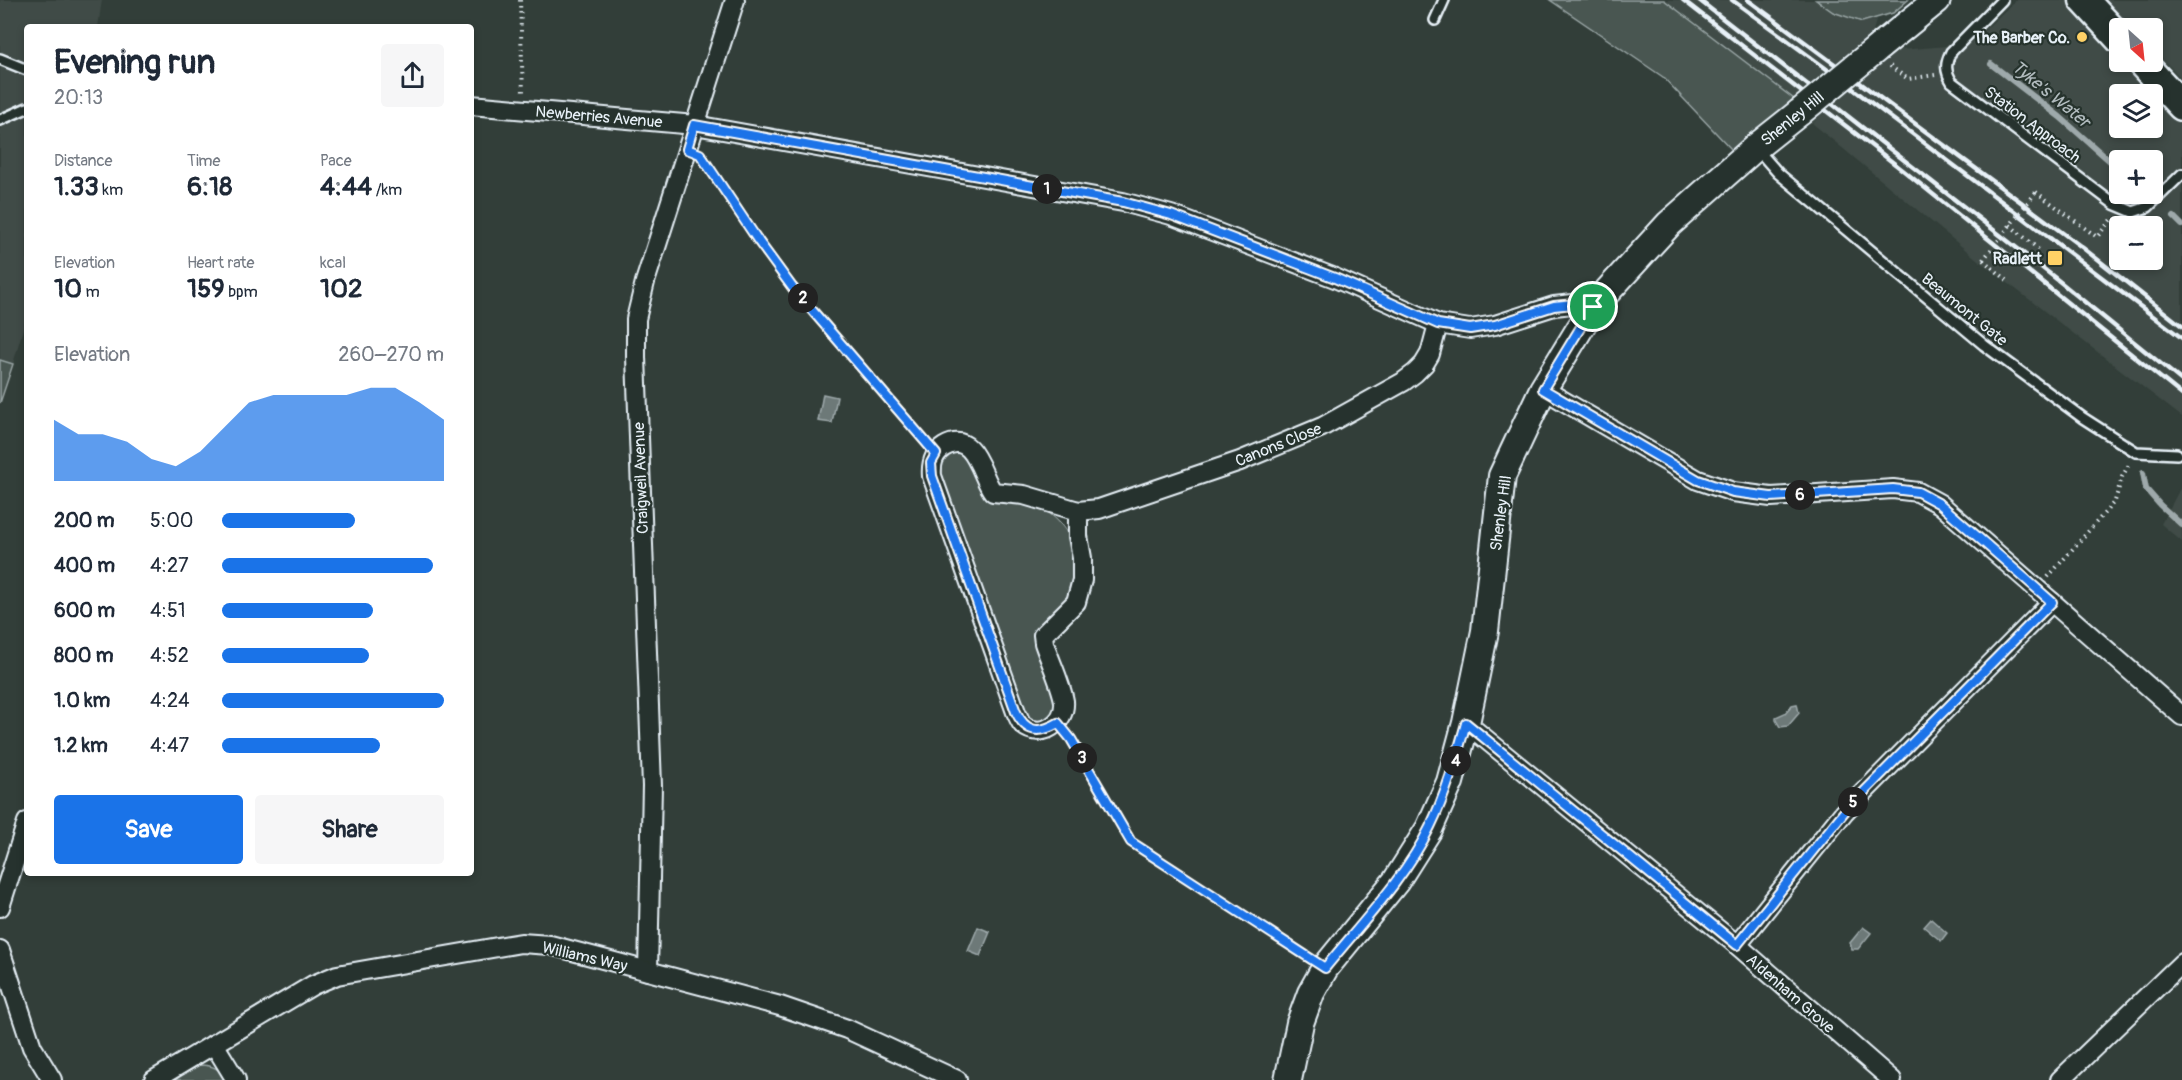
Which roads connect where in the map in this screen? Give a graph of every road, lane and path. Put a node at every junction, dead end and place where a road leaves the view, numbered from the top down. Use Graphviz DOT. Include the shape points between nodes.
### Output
graph roads {
  1 [pos="520,0"];
  2 [pos="735,0"];
  3 [pos="1444,0"];
  4 [pos="1937,0"];
  5 [pos="2002,0"];
  6 [pos="2084,0"];
  7 [pos="1435,20"];
  8 [pos="2109,27"];
  9 [pos="1885,57"];
  10 [pos="0,59"];
  11 [pos="24,69"];
  12 [pos="2150,72"];
  13 [pos="1947,73"];
  14 [pos="474,105"];
  15 [pos="2182,106"];
  16 [pos="24,109"];
  17 [pos="524,109"];
  18 [pos="0,120"];
  19 [pos="694,125"];
  20 [pos="1756,147"];
  21 [pos="687,149"];
  22 [pos="2182,174"];
  23 [pos="2122,207"];
  24 [pos="2010,225"];
  25 [pos="2038,249"];
  26 [pos="2007,280"];
  27 [pos="1593,307"];
  28 [pos="1438,324"];
  29 [pos="1543,389"];
  30 [pos="2136,452"];
  31 [pos="936,454"];
  32 [pos="2180,454"];
  33 [pos="1078,512"];
  34 [pos="2038,589"];
  35 [pos="2052,602"];
  36 [pos="2182,716"];
  37 [pos="1058,723"];
  38 [pos="1466,723"];
  39 [pos="24,831"];
  40 [pos="0,907"];
  41 [pos="1737,945"];
  42 [pos="0,950"];
  43 [pos="2182,963"];
  44 [pos="1325,968"];
  45 [pos="648,971"];
  46 [pos="214,1044"];
  47 [pos="52,1080"];
  48 [pos="154,1080"];
  49 [pos="236,1080"];
  50 [pos="957,1080"];
  51 [pos="1288,1080"];
  52 [pos="1892,1080"];
  53 [pos="2060,1080"];
  1 -- 17 [label="path"];
  2 -- 19 [label="street, Craigweil Avenue"];
  3 -- 7 [label="lane"];
  4 -- 9 [label="street, Shenley Hill"];
  5 -- 13 [label="lane" via="1951,52"];
  6 -- 8 [label="main road"];
  9 -- 13 [label="path" via="1908,79"];
  9 -- 20 [label="street, Shenley Hill, bridge" via="1800,112"];
  10 -- 11 [label="lane"];
  12 -- 15 [label="main road"];
  13 -- 23 [label="lane, Station Approach" via="1952,82"];
  14 -- 17 [label="street, Newberries Avenue"];
  16 -- 18 [label="lane"];
  17 -- 19 [label="street, Newberries Avenue"];
  19 -- 21 [label="street, Craigweil Avenue"];
  19 -- 28 [label="street, Newberries Avenue" via="1112,200 1161,213 1335,278"];
  20 -- 27 [label="street, Shenley Hill" via="1669,224"];
  20 -- 30 [label="lane, Beaumont Gate" via="1778,173 1984,345"];
  21 -- 31 [label="path" via="700,154 792,287"];
  21 -- 45 [label="street, Craigweil Avenue" via="636,319 652,786"];
  22 -- 23 [label="lane" via="2148,207 2133,212"];
  23 -- 24 [label="path, bridge" via="2097,237 2036,192"];
  24 -- 25 [label="path"];
  24 -- 26 [label="path, bridge" via="1983,260"];
  27 -- 28 [label="street, Newberries Avenue" via="1554,306 1470,329"];
  27 -- 29 [label="street, Shenley Hill"];
  28 -- 33 [label="street, Canons Close" via="1430,354 1415,373 1322,427 1240,461 1099,509"];
  29 -- 34 [label="street" via="1698,480 1733,492 1771,497 1893,489 1918,492 1940,504"];
  29 -- 38 [label="street, Shenley Hill" via="1502,476 1485,631"];
  30 -- 32 [label="lane, Beaumont Gate"];
  30 -- 34 [label="path" via="2122,477 2115,501"];
  31 -- 33 [label="street, Canons Close" via="946,446 959,444 971,450 993,492 1024,495"];
  31 -- 37 [label="street" via="931,463 932,476 1016,712 1022,724 1034,730 1046,730"];
  33 -- 37 [label="street" via="1082,580 1076,602 1043,635 1064,701"];
  34 -- 35 [label="street"];
  35 -- 36 [label="street"];
  35 -- 41 [label="street" via="1844,812"];
  37 -- 44 [label="path" via="1131,842"];
  38 -- 41 [label="street, Aldenham Grove"];
  38 -- 44 [label="street, Shenley Hill" via="1450,782 1429,830 1396,881"];
  39 -- 40 [label="street"];
  41 -- 52 [label="street, Aldenham Grove"];
  42 -- 47 [label="street" via="32,1047"];
  43 -- 53 [label="street"];
  44 -- 51 [label="street, Shenley Hill" via="1300,1023"];
  45 -- 46 [label="street, Williams Way" via="550,945 521,943 411,961 321,981"];
  45 -- 50 [label="street, Williams Way" via="780,1006 847,1029"];
  46 -- 48 [label="street, Williams Way"];
  46 -- 49 [label="street"];
}
